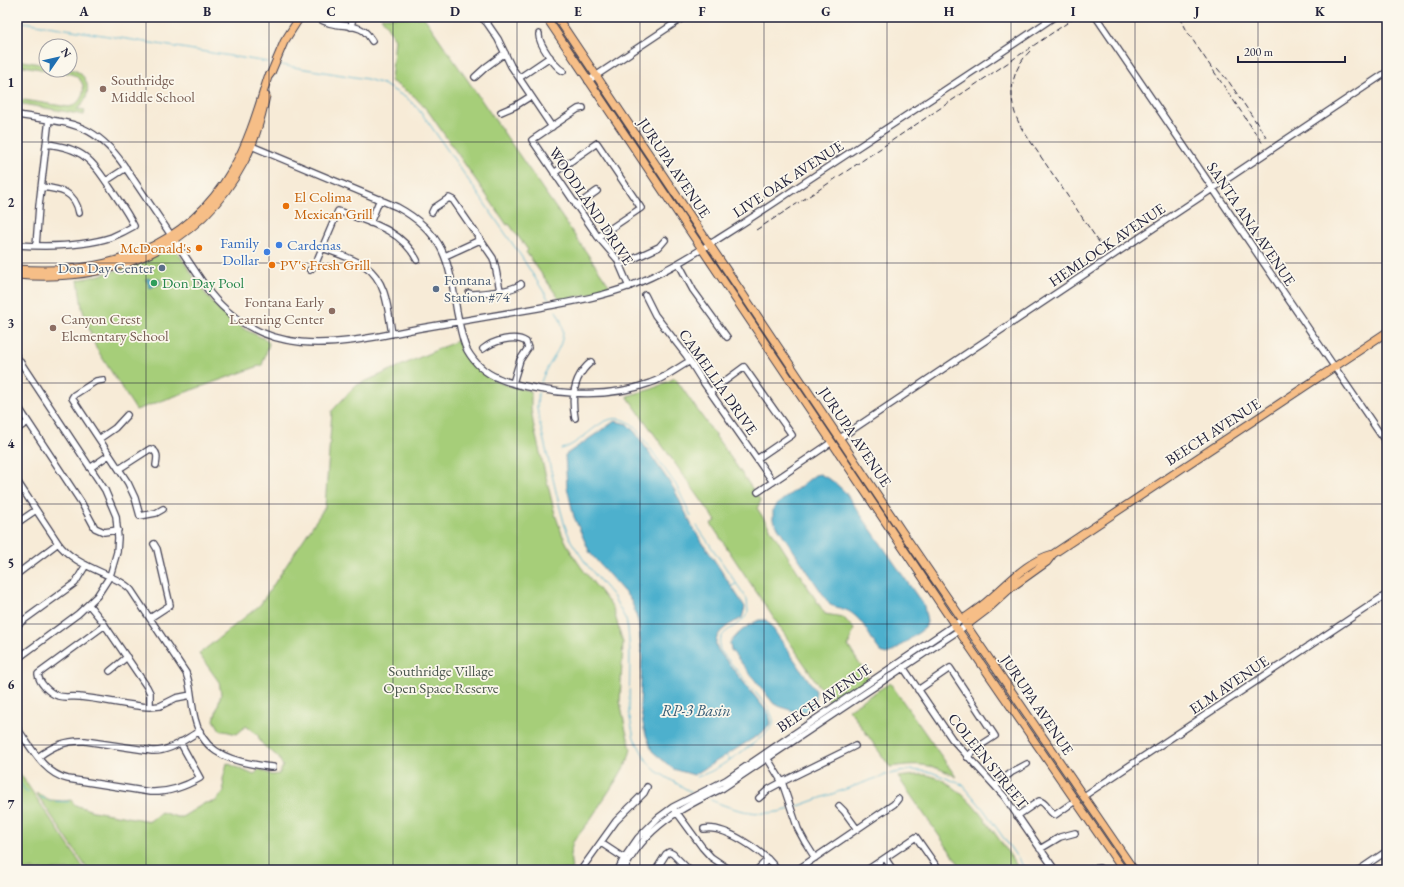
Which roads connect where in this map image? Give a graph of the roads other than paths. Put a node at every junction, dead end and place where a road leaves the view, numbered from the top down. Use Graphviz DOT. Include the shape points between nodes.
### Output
graph roads {
  1 [pos="300,17"];
  2 [pos="317,17"];
  3 [pos="353,17"];
  4 [pos="481,17"];
  5 [pos="546,17"];
  6 [pos="557,17"];
  7 [pos="684,17"];
  8 [pos="1054,17"];
  9 [pos="1096,17"];
  10 [pos="351,28"];
  11 [pos="539,34"];
  12 [pos="372,41"];
  13 [pos="505,53"];
  14 [pos="550,57"];
  15 [pos="563,71"];
  16 [pos="1387,72"];
  17 [pos="596,76"];
  18 [pos="476,77"];
  19 [pos="519,78"];
  20 [pos="588,81"];
  21 [pos="531,96"];
  22 [pos="583,108"];
  23 [pos="501,112"];
  24 [pos="17,114"];
  25 [pos="49,120"];
  26 [pos="552,127"];
  27 [pos="46,144"];
  28 [pos="249,145"];
  29 [pos="126,168"];
  30 [pos="554,173"];
  31 [pos="106,181"];
  32 [pos="41,187"];
  33 [pos="1213,189"];
  34 [pos="597,191"];
  35 [pos="380,200"];
  36 [pos="576,206"];
  37 [pos="432,212"];
  38 [pos="79,213"];
  39 [pos="370,223"];
  40 [pos="173,237"];
  41 [pos="598,238"];
  42 [pos="480,240"];
  43 [pos="665,240"];
  44 [pos="17,244"];
  45 [pos="710,244"];
  46 [pos="36,246"];
  47 [pos="322,248"];
  48 [pos="702,250"];
  49 [pos="446,256"];
  50 [pos="417,260"];
  51 [pos="679,264"];
  52 [pos="620,265"];
  53 [pos="17,269"];
  54 [pos="310,270"];
  55 [pos="17,275"];
  56 [pos="521,284"];
  57 [pos="629,287"];
  58 [pos="500,290"];
  59 [pos="469,293"];
  60 [pos="645,295"];
  61 [pos="459,321"];
  62 [pos="1387,332"];
  63 [pos="392,334"];
  64 [pos="727,338"];
  65 [pos="483,349"];
  66 [pos="17,357"];
  67 [pos="690,361"];
  68 [pos="591,362"];
  69 [pos="1335,367"];
  70 [pos="103,380"];
  71 [pos="513,383"];
  72 [pos="710,392"];
  73 [pos="574,393"];
  74 [pos="17,405"];
  75 [pos="127,415"];
  76 [pos="575,418"];
  77 [pos="28,422"];
  78 [pos="17,429"];
  79 [pos="840,438"];
  80 [pos="99,439"];
  81 [pos="832,442"];
  82 [pos="1387,444"];
  83 [pos="110,455"];
  84 [pos="757,460"];
  85 [pos="156,466"];
  86 [pos="90,468"];
  87 [pos="119,469"];
  88 [pos="17,480"];
  89 [pos="773,482"];
  90 [pos="758,492"];
  91 [pos="163,509"];
  92 [pos="36,510"];
  93 [pos="17,522"];
  94 [pos="118,530"];
  95 [pos="58,542"];
  96 [pos="154,544"];
  97 [pos="86,565"];
  98 [pos="17,574"];
  99 [pos="110,576"];
  100 [pos="1387,594"];
  101 [pos="88,605"];
  102 [pos="150,618"];
  103 [pos="964,622"];
  104 [pos="17,625"];
  105 [pos="105,625"];
  106 [pos="956,628"];
  107 [pos="127,657"];
  108 [pos="17,659"];
  109 [pos="903,667"];
  110 [pos="110,671"];
  111 [pos="918,690"];
  112 [pos="191,695"];
  113 [pos="150,707"];
  114 [pos="17,728"];
  115 [pos="200,732"];
  116 [pos="180,742"];
  117 [pos="855,746"];
  118 [pos="766,756"];
  119 [pos="38,757"];
  120 [pos="968,757"];
  121 [pos="1027,764"];
  122 [pos="273,767"];
  123 [pos="782,782"];
  124 [pos="995,786"];
  125 [pos="647,787"];
  126 [pos="1084,796"];
  127 [pos="759,798"];
  128 [pos="898,799"];
  129 [pos="1075,801"];
  130 [pos="839,806"];
  131 [pos="674,810"];
  132 [pos="1017,816"];
  133 [pos="704,829"];
  134 [pos="857,829"];
  135 [pos="1075,833"];
  136 [pos="601,843"];
  137 [pos="1040,849"];
  138 [pos="1387,851"];
  139 [pos="815,858"];
  140 [pos="885,858"];
  141 [pos="768,859"];
  142 [pos="626,860"];
  143 [pos="583,867"];
  144 [pos="1099,868"];
  145 [pos="618,870"];
  146 [pos="624,870"];
  147 [pos="656,870"];
  148 [pos="689,870"];
  149 [pos="728,870"];
  150 [pos="757,870"];
  151 [pos="778,870"];
  152 [pos="797,870"];
  153 [pos="867,870"];
  154 [pos="893,870"];
  155 [pos="939,870"];
  156 [pos="1055,870"];
  157 [pos="1089,870"];
  158 [pos="1123,870"];
  159 [pos="1134,870"];
  160 [pos="1359,870"];
  1 -- 28 [label="main road" via="277,57 261,116"];
  2 -- 10 [label="street" via="327,24"];
  3 -- 10 [label="street"];
  4 -- 13 [label="street, WOODLAND DRIVE" via="495,34"];
  5 -- 20 [label="main road, JURUPA AVENUE"];
  6 -- 17 [label="main road, JURUPA AVENUE"];
  7 -- 17 [label="street"];
  8 -- 45 [label="street, LIVE OAK AVENUE"];
  9 -- 33 [label="street, SANTA ANA AVENUE"];
  10 -- 12 [label="street" via="365,32"];
  11 -- 14 [label="street" via="539,39"];
  13 -- 18 [label="street"];
  13 -- 19 [label="street, WOODLAND DRIVE"];
  14 -- 15 [label="street"];
  14 -- 19 [label="street"];
  16 -- 33 [label="street, HEMLOCK AVENUE"];
  17 -- 20 [label="street"];
  17 -- 45 [label="main road, JURUPA AVENUE"];
  19 -- 21 [label="street, WOODLAND DRIVE"];
  20 -- 48 [label="main road, JURUPA AVENUE"];
  21 -- 23 [label="street"];
  21 -- 26 [label="street, WOODLAND DRIVE"];
  22 -- 26 [label="street"];
  24 -- 25 [label="street, LIVE OAK AVENUE"];
  25 -- 27 [label="street"];
  25 -- 29 [label="street, LIVE OAK AVENUE" via="90,131 109,146"];
  26 -- 30 [label="street, WOODLAND DRIVE" via="532,140"];
  27 -- 31 [label="street" via="68,148 83,155"];
  27 -- 32 [label="street"];
  28 -- 35 [label="street"];
  28 -- 40 [label="main road" via="238,172 222,196 198,223"];
  29 -- 31 [label="street"];
  29 -- 40 [label="street, LIVE OAK AVENUE"];
  30 -- 36 [label="street, WOODLAND DRIVE"];
  30 -- 41 [label="street" via="598,143 641,208"];
  31 -- 46 [label="street" via="134,226 93,242"];
  32 -- 38 [label="street" via="58,189 66,193 75,202"];
  32 -- 46 [label="street"];
  33 -- 69 [label="street, SANTA ANA AVENUE"];
  33 -- 79 [label="street, HEMLOCK AVENUE"];
  34 -- 36 [label="street"];
  35 -- 39 [label="street"];
  35 -- 49 [label="street" via="419,221 435,237"];
  36 -- 41 [label="street, WOODLAND DRIVE"];
  37 -- 42 [label="street" via="449,198 453,200"];
  39 -- 47 [label="street" via="338,211"];
  39 -- 50 [label="street" via="401,239 409,246"];
  40 -- 53 [label="main road" via="104,265 69,270"];
  40 -- 55 [label="main road" via="142,258 104,270 76,275"];
  40 -- 63 [label="street, LIVE OAK AVENUE" via="218,303 264,334 312,344"];
  41 -- 52 [label="street, WOODLAND DRIVE" via="612,252"];
  42 -- 49 [label="street"];
  42 -- 58 [label="street" via="495,262"];
  43 -- 52 [label="street" via="659,247"];
  44 -- 46 [label="street"];
  45 -- 48 [label="street, LIVE OAK AVENUE"];
  45 -- 79 [label="main road, JURUPA AVENUE"];
  47 -- 54 [label="street"];
  47 -- 63 [label="street" via="361,264 376,277 384,293"];
  48 -- 51 [label="street, LIVE OAK AVENUE"];
  48 -- 81 [label="main road, JURUPA AVENUE"];
  49 -- 61 [label="street"];
  51 -- 57 [label="street, LIVE OAK AVENUE"];
  51 -- 64 [label="street" via="693,290"];
  52 -- 57 [label="street, WOODLAND DRIVE"];
  56 -- 58 [label="street"];
  57 -- 61 [label="street, LIVE OAK AVENUE" via="564,303"];
  58 -- 59 [label="street"];
  60 -- 67 [label="street, CAMELLIA DRIVE" via="655,314"];
  61 -- 63 [label="street, LIVE OAK AVENUE"];
  61 -- 71 [label="street" via="465,345 477,363 497,378"];
  62 -- 69 [label="main road, BEECH AVENUE"];
  65 -- 71 [label="street" via="504,340 526,342 528,348 520,360"];
  66 -- 86 [label="street"];
  67 -- 72 [label="street, CAMELLIA DRIVE"];
  67 -- 73 [label="street" via="646,385 603,392"];
  68 -- 73 [label="street" via="578,376"];
  69 -- 82 [label="street, SANTA ANA AVENUE"];
  69 -- 103 [label="main road, BEECH AVENUE" via="1053,554 1043,556 1014,576"];
  70 -- 80 [label="street" via="96,381 72,398"];
  71 -- 73 [label="street"];
  72 -- 84 [label="street, CAMELLIA DRIVE"];
  72 -- 84 [label="street" via="744,367 792,435"];
  73 -- 76 [label="street"];
  74 -- 77 [label="street"];
  75 -- 80 [label="street" via="115,428"];
  77 -- 78 [label="street"];
  77 -- 94 [label="street" via="81,502 95,528 104,532"];
  79 -- 103 [label="main road, JURUPA AVENUE"];
  80 -- 83 [label="street"];
  81 -- 89 [label="street"];
  81 -- 106 [label="main road, JURUPA AVENUE"];
  83 -- 86 [label="street"];
  83 -- 87 [label="street"];
  84 -- 89 [label="street, CAMELLIA DRIVE"];
  85 -- 87 [label="street" via="157,455 150,449"];
  86 -- 94 [label="street" via="111,503"];
  87 -- 91 [label="street" via="133,492 140,516"];
  88 -- 92 [label="street"];
  89 -- 90 [label="street"];
  92 -- 93 [label="street"];
  92 -- 95 [label="street"];
  94 -- 99 [label="street" via="117,552"];
  95 -- 97 [label="street" via="72,557"];
  95 -- 98 [label="street"];
  96 -- 102 [label="street" via="170,605"];
  97 -- 99 [label="street"];
  97 -- 104 [label="street" via="75,583"];
  99 -- 101 [label="street"];
  99 -- 102 [label="street" via="129,587"];
  100 -- 126 [label="street, ELM AVENUE"];
  101 -- 105 [label="street"];
  101 -- 108 [label="street"];
  102 -- 112 [label="street" via="186,673"];
  103 -- 106 [label="street, BEECH AVENUE"];
  103 -- 126 [label="main road, JURUPA AVENUE"];
  105 -- 107 [label="street"];
  105 -- 113 [label="street" via="38,674 38,678 50,692 58,696"];
  106 -- 109 [label="street, BEECH AVENUE"];
  106 -- 118 [label="street, BEECH AVENUE"];
  106 -- 129 [label="main road, JURUPA AVENUE"];
  107 -- 110 [label="street"];
  107 -- 113 [label="street" via="149,690"];
  109 -- 111 [label="street, COLEEN STREET"];
  109 -- 118 [label="street, BEECH AVENUE"];
  111 -- 120 [label="street, COLEEN STREET" via="952,739"];
  111 -- 120 [label="street" via="950,668 995,736"];
  112 -- 113 [label="street"];
  112 -- 115 [label="street"];
  114 -- 119 [label="street"];
  115 -- 116 [label="street"];
  115 -- 122 [label="street" via="212,748 227,758"];
  116 -- 119 [label="street" via="155,752 85,740 73,741 57,745"];
  116 -- 119 [label="street" via="200,778 175,789 158,792 62,778 49,771"];
  117 -- 123 [label="street"];
  118 -- 123 [label="street"];
  118 -- 131 [label="street, BEECH AVENUE" via="724,788"];
  120 -- 124 [label="street, COLEEN STREET"];
  121 -- 124 [label="street"];
  123 -- 127 [label="street"];
  123 -- 139 [label="street" via="802,836"];
  124 -- 132 [label="street, COLEEN STREET"];
  125 -- 136 [label="street" via="616,821"];
  126 -- 159 [label="main road, JURUPA AVENUE"];
  128 -- 134 [label="street"];
  129 -- 132 [label="street" via="1055,815 1039,801"];
  129 -- 158 [label="main road, JURUPA AVENUE"];
  130 -- 134 [label="street"];
  131 -- 142 [label="street, BEECH AVENUE"];
  131 -- 149 [label="street" via="702,847"];
  132 -- 137 [label="street, COLEEN STREET"];
  133 -- 141 [label="street" via="738,838"];
  134 -- 139 [label="street"];
  135 -- 137 [label="street" via="1060,837"];
  136 -- 142 [label="street"];
  136 -- 143 [label="street"];
  137 -- 156 [label="street, COLEEN STREET"];
  138 -- 160 [label="street"];
  139 -- 152 [label="street"];
  140 -- 153 [label="street"];
  140 -- 154 [label="street"];
  140 -- 155 [label="street" via="916,837"];
  141 -- 150 [label="street"];
  141 -- 151 [label="street"];
  142 -- 145 [label="street, BEECH AVENUE"];
  142 -- 146 [label="street, BEECH AVENUE"];
  144 -- 157 [label="street"];
  147 -- 148 [label="street" via="668,852"];
}
